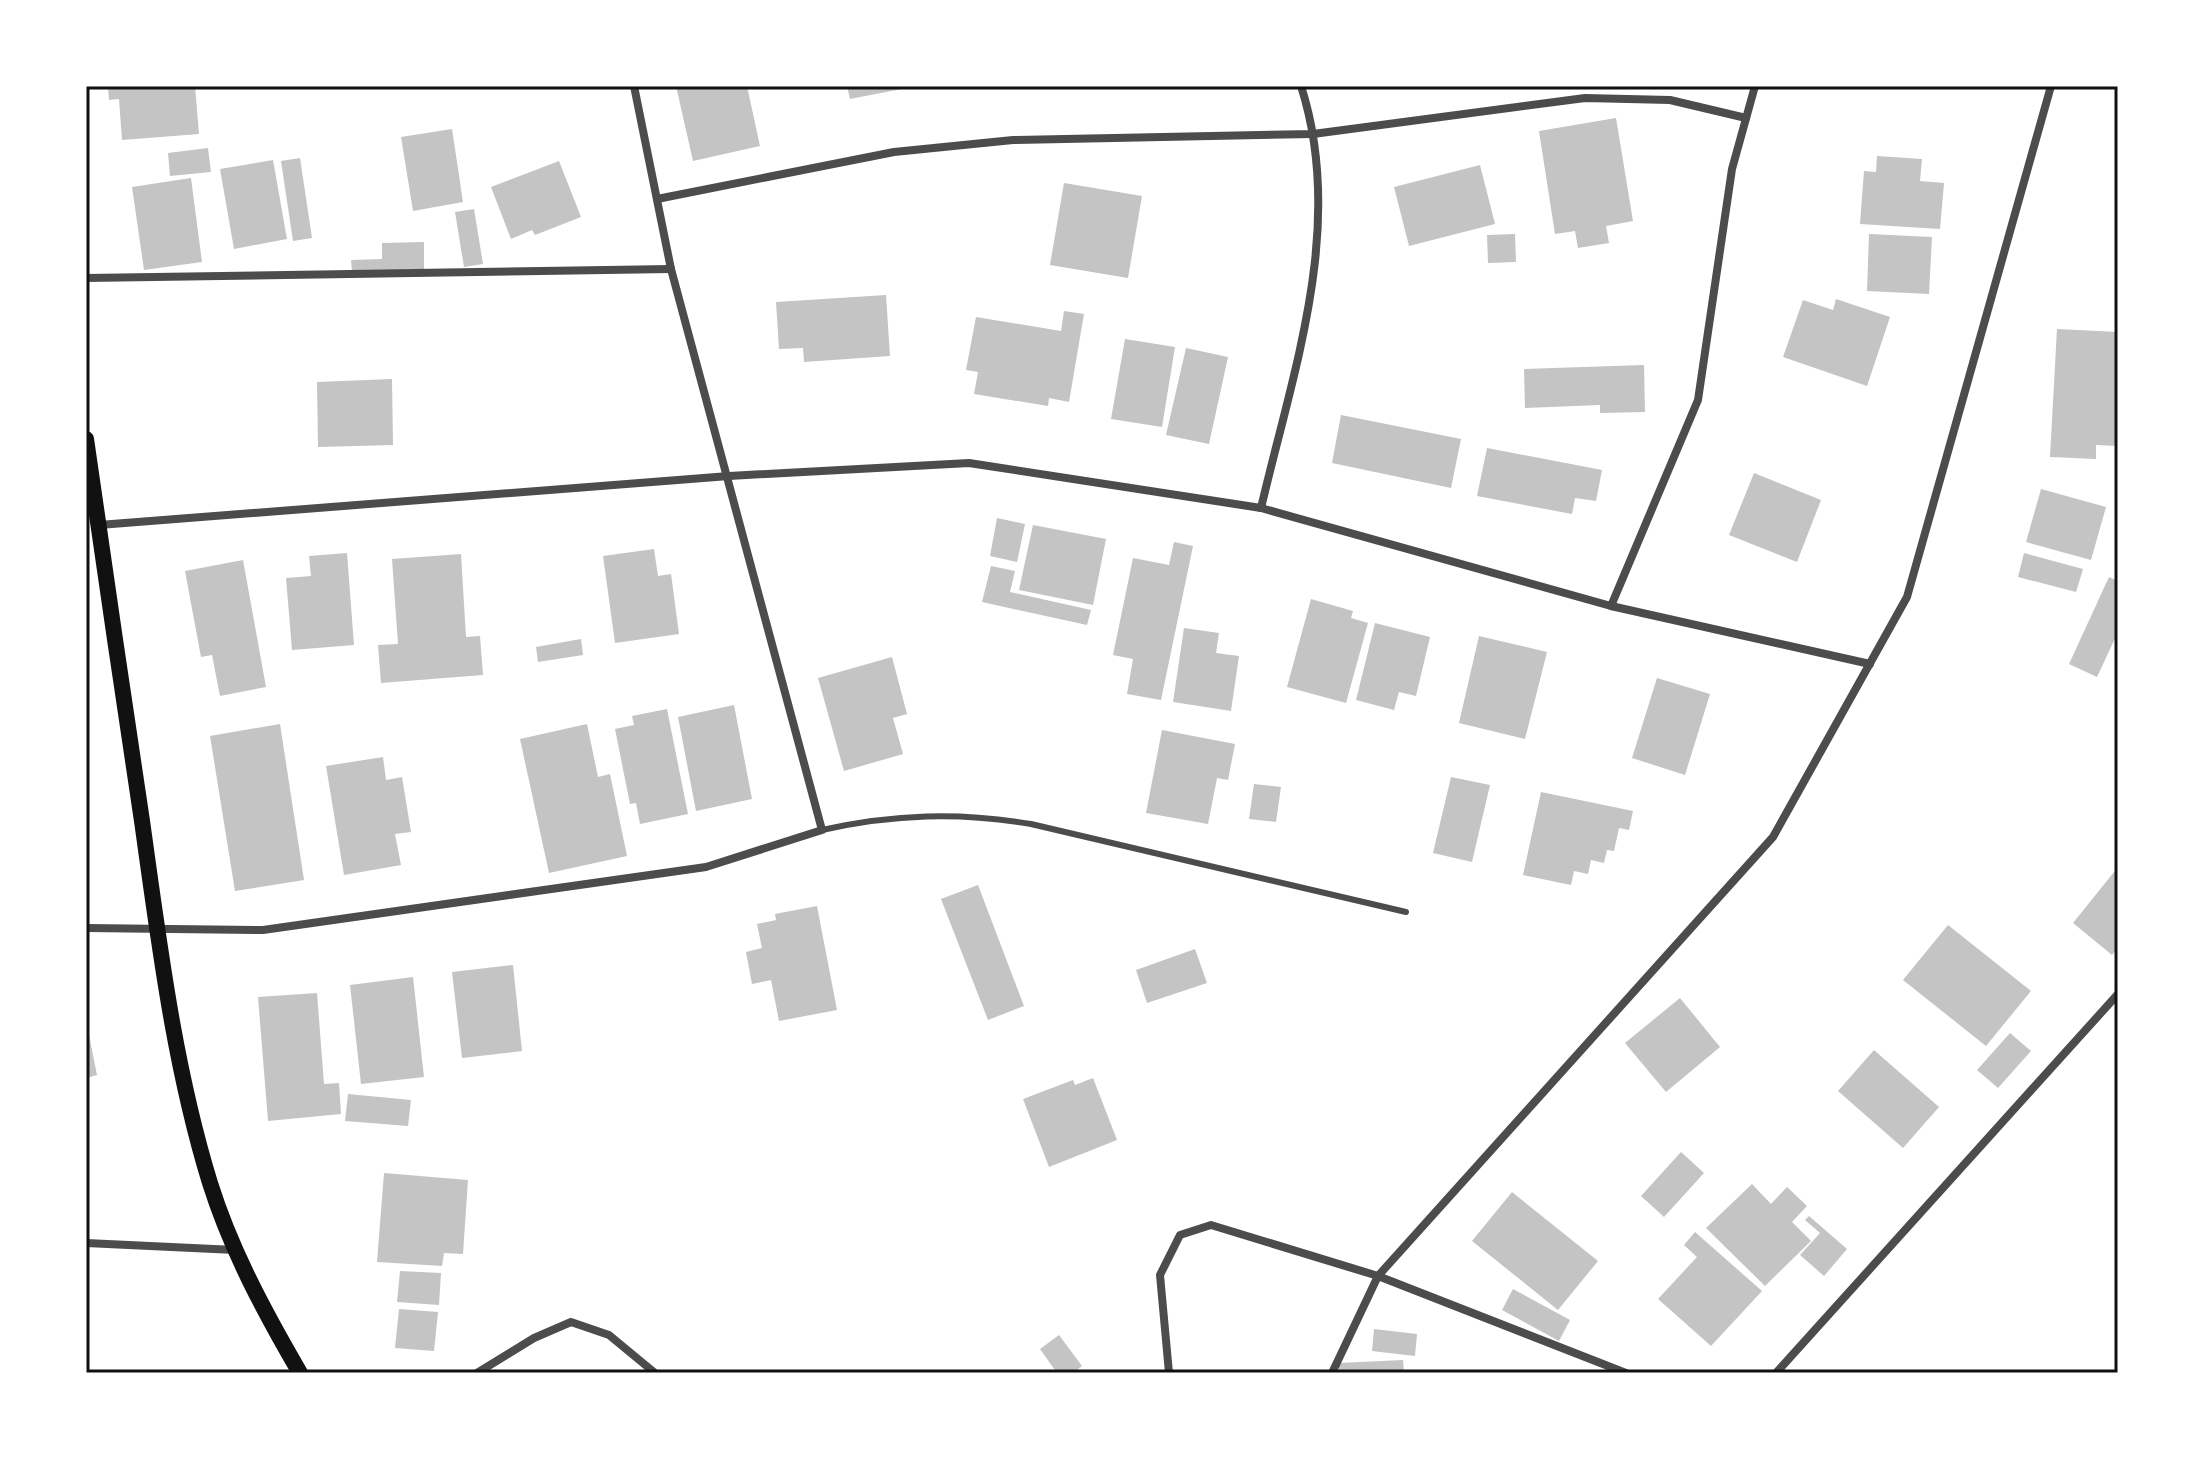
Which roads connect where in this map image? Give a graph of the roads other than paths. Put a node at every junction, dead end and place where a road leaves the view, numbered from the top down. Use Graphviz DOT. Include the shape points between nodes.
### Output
graph roads {
  1 [pos="634,86"];
  2 [pos="1301,86"];
  3 [pos="1755,86"];
  4 [pos="2051,86"];
  5 [pos="1746,118"];
  6 [pos="1313,134"];
  7 [pos="657,199"];
  8 [pos="671,269"];
  9 [pos="86,278"];
  10 [pos="86,439"];
  11 [pos="729,476"];
  12 [pos="1261,508"];
  13 [pos="98,525"];
  14 [pos="1611,606"];
  15 [pos="1870,664"];
  16 [pos="822,830"];
  17 [pos="1406,912"];
  18 [pos="86,928"];
  19 [pos="158,930"];
  20 [pos="2118,994"];
  21 [pos="86,1243"];
  22 [pos="235,1250"];
  23 [pos="1378,1276"];
  24 [pos="300,1373"];
  25 [pos="477,1373"];
  26 [pos="655,1373"];
  27 [pos="1169,1373"];
  28 [pos="1332,1373"];
  29 [pos="1626,1373"];
  30 [pos="1776,1373"];
  1 -- 7 [label="street"];
  2 -- 6 [label="street"];
  3 -- 5 [label="street"];
  4 -- 15 [label="street" via="1907,597"];
  5 -- 6 [label="street" via="1670,100 1585,98"];
  5 -- 14 [label="street" via="1732,169 1698,400"];
  6 -- 7 [label="street" via="1013,140 894,152"];
  6 -- 12 [label="street" via="1318,243 1310,300"];
  7 -- 8 [label="street"];
  8 -- 9 [label="street"];
  8 -- 11 [label="street"];
  10 -- 13 [label="main road"];
  11 -- 12 [label="street" via="969,463"];
  11 -- 13 [label="street"];
  11 -- 16 [label="street"];
  12 -- 14 [label="street"];
  13 -- 19 [label="main road"];
  14 -- 15 [label="street"];
  15 -- 23 [label="street" via="1773,837"];
  16 -- 17 [label="lane" via="871,819 976,815"];
  16 -- 19 [label="street" via="706,867 263,930"];
  18 -- 19 [label="street"];
  19 -- 22 [label="main road" via="190,1112"];
  20 -- 30 [label="street"];
  21 -- 22 [label="street"];
  22 -- 24 [label="main road"];
  23 -- 27 [label="street" via="1211,1225 1180,1235 1160,1275"];
  23 -- 28 [label="street"];
  23 -- 29 [label="street"];
  25 -- 26 [label="street" via="571,1322 609,1335"];
}
